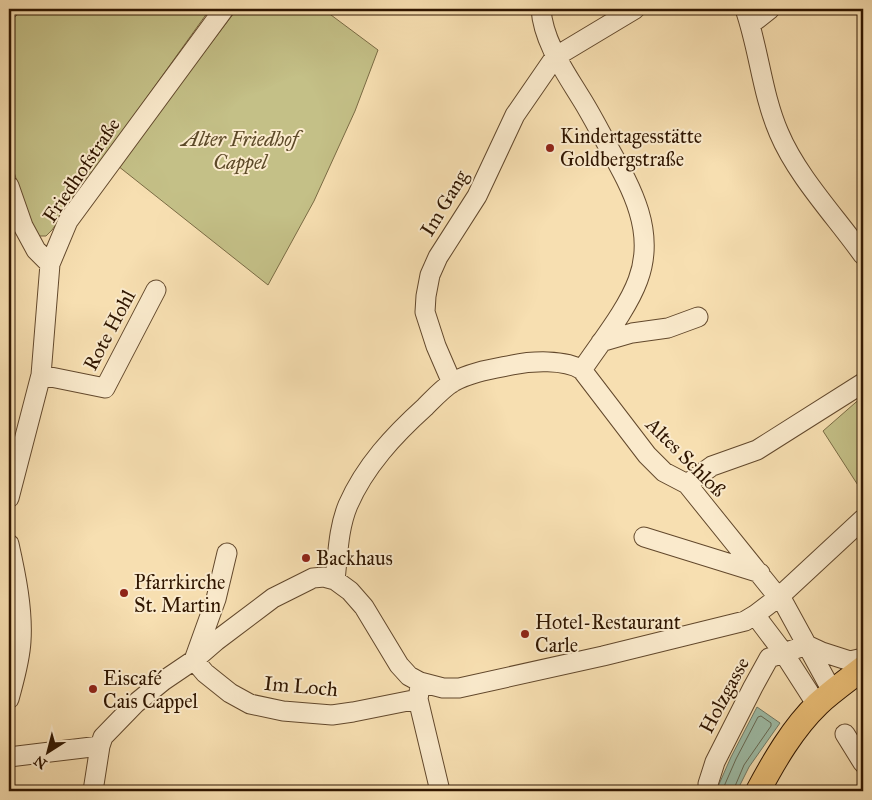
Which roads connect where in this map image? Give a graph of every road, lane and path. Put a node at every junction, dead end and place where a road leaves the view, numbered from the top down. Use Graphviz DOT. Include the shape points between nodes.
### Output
graph roads {
  1 [pos="224,9"];
  2 [pos="541,9"];
  3 [pos="635,9"];
  4 [pos="770,9"];
  5 [pos="748,17"];
  6 [pos="555,57"];
  7 [pos="9,186"];
  8 [pos="863,255"];
  9 [pos="50,264"];
  10 [pos="156,290"];
  11 [pos="698,317"];
  12 [pos="601,342"];
  13 [pos="582,370"];
  14 [pos="41,376"];
  15 [pos="452,382"];
  16 [pos="863,383"];
  17 [pos="687,484"];
  18 [pos="9,498"];
  19 [pos="863,519"];
  20 [pos="644,537"];
  21 [pos="9,544"];
  22 [pos="227,553"];
  23 [pos="760,574"];
  24 [pos="335,580"];
  25 [pos="779,596"];
  26 [pos="756,615"];
  27 [pos="807,645"];
  28 [pos="783,652"];
  29 [pos="863,658"];
  30 [pos="194,660"];
  31 [pos="863,668"];
  32 [pos="419,691"];
  33 [pos="824,698"];
  34 [pos="9,699"];
  35 [pos="845,734"];
  36 [pos="100,746"];
  37 [pos="9,757"];
  38 [pos="863,763"];
  39 [pos="93,791"];
  40 [pos="440,791"];
  41 [pos="708,791"];
  42 [pos="758,791"];
  1 -- 9 [label="street, Friedhofstraße" via="68,221"];
  2 -- 6 [label="street"];
  3 -- 6 [label="street"];
  4 -- 5 [label="street"];
  5 -- 8 [label="street" via="767,96 778,132 791,159"];
  6 -- 12 [label="street" via="628,182 641,215 645,237 638,281"];
  6 -- 15 [label="street, Im Gang" via="516,115 477,196 430,275 425,312"];
  7 -- 9 [label="street" via="23,226 36,250"];
  9 -- 14 [label="street, Friedhofstraße"];
  10 -- 14 [label="street, Rote Hohl" via="105,388"];
  11 -- 12 [label="street" via="668,328"];
  12 -- 13 [label="street"];
  13 -- 15 [label="street" via="562,362 520,363 475,372"];
  13 -- 17 [label="street, Altes Schloß" via="647,455 664,472"];
  14 -- 18 [label="street, Friedhofstraße"];
  15 -- 24 [label="street" via="373,460 348,506 340,532"];
  16 -- 17 [label="street" via="757,450 712,466"];
  17 -- 23 [label="street, Altes Schloß"];
  19 -- 25 [label="street"];
  20 -- 23 [label="street"];
  21 -- 34 [label="street" via="21,617 21,643"];
  22 -- 30 [label="street" via="216,599"];
  23 -- 25 [label="street, Altes Schloß"];
  24 -- 30 [label="street" via="313,578 272,598"];
  24 -- 32 [label="street" via="358,599"];
  25 -- 26 [label="street"];
  25 -- 27 [label="street, Altes Schloß"];
  26 -- 28 [label="street"];
  26 -- 32 [label="street" via="732,625 459,688"];
  27 -- 28 [label="street, Holzgasse"];
  27 -- 29 [label="street" via="850,661"];
  27 -- 33 [label="street, Altes Schloß"];
  28 -- 33 [label="street"];
  28 -- 41 [label="street, Holzgasse" via="769,658 753,687 715,762"];
  30 -- 32 [label="street, Im Loch" via="230,693 250,704 283,711 353,712"];
  30 -- 36 [label="street" via="136,703 109,730"];
  31 -- 33 [label="main road"];
  32 -- 40 [label="street"];
  33 -- 42 [label="main road" via="784,748"];
  35 -- 38 [label="street"];
  36 -- 37 [label="street"];
  36 -- 39 [label="street"];
}
